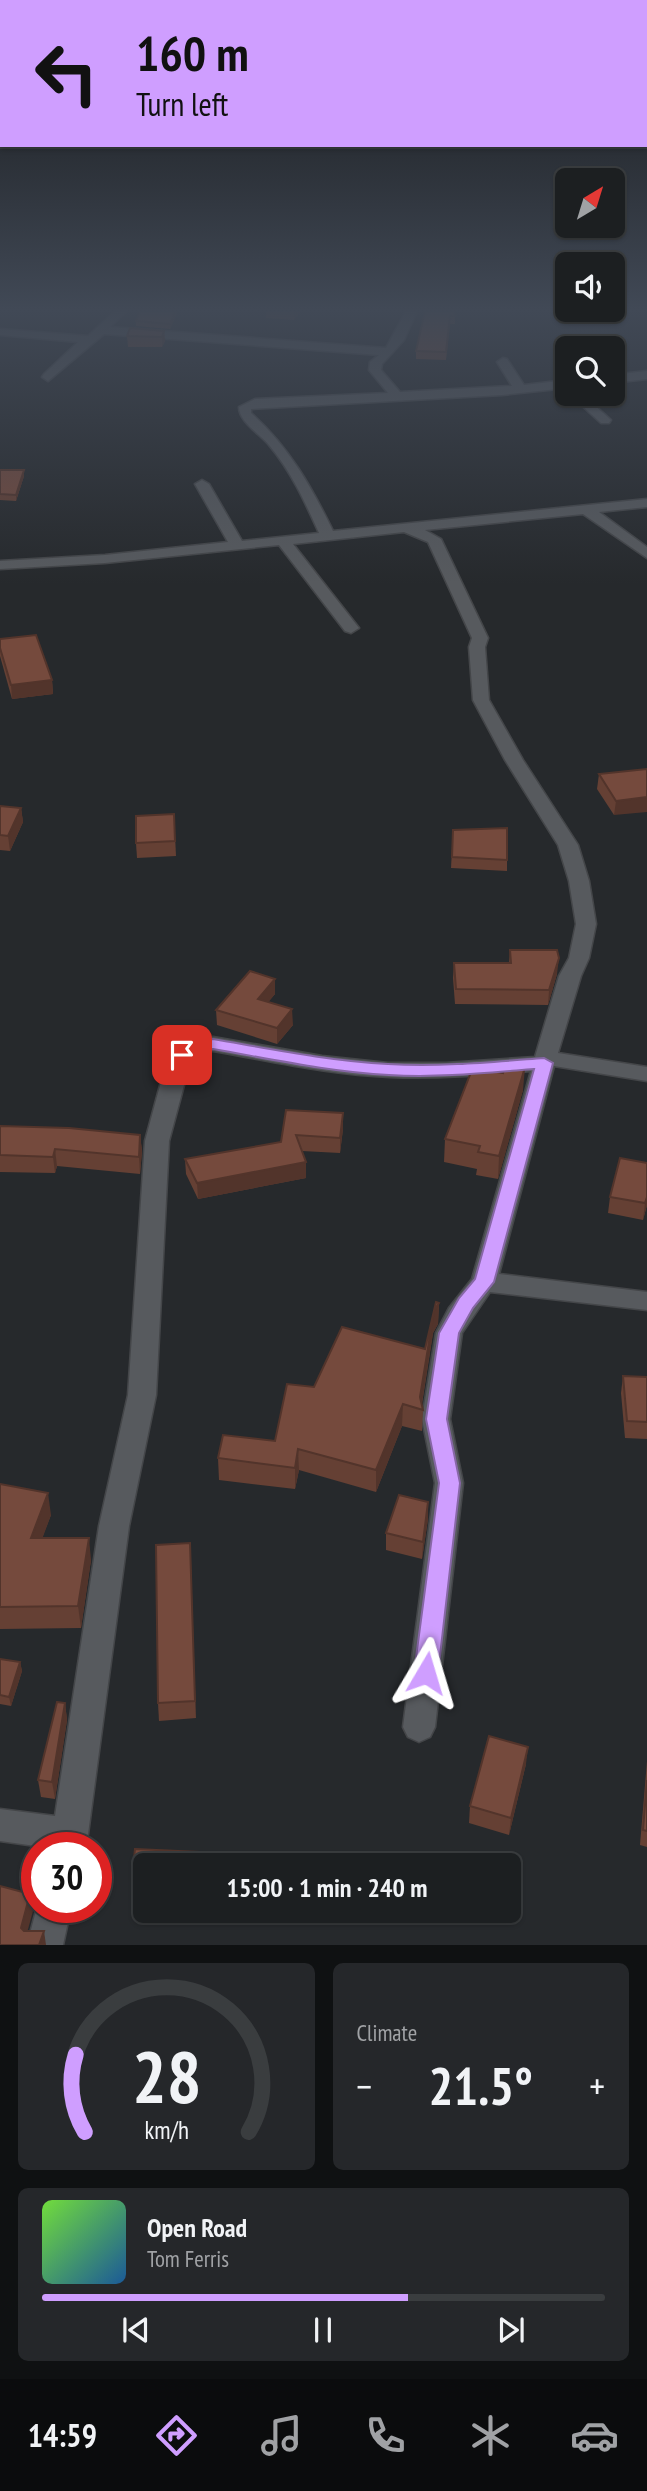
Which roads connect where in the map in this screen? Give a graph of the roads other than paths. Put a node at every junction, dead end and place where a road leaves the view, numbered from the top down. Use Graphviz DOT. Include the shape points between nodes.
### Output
graph roads {
  1 [pos="280,402"];
  2 [pos="589,406"];
  3 [pos="606,420"];
  4 [pos="202,484"];
  5 [pos="647,503"];
  6 [pos="586,509"];
  7 [pos="438,531"];
  8 [pos="328,536"];
  9 [pos="282,540"];
  10 [pos="237,545"];
  11 [pos="647,554"];
  12 [pos="0,565"];
  13 [pos="351,628"];
  14 [pos="545,1060"];
  15 [pos="647,1074"];
  16 [pos="484,1282"];
  17 [pos="647,1301"];
  18 [pos="419,1727"];
  19 [pos="0,1825"];
  20 [pos="30,1832"];
  21 [pos="70,1832"];
  22 [pos="50,1923"];
  23 [pos="45,1945"];
  1 -- 8 [label="street" via="255,403 245,407 245,414 293,463"];
  2 -- 3 [label="street"];
  4 -- 10 [label="street"];
  5 -- 6 [label="street"];
  6 -- 7 [label="street"];
  6 -- 11 [label="street"];
  7 -- 8 [label="street" via="406,528"];
  7 -- 14 [label="street" via="480,638 481,700 568,845 579,881 586,924 583,941"];
  8 -- 9 [label="street"];
  9 -- 10 [label="street"];
  9 -- 13 [label="street"];
  10 -- 12 [label="street"];
  14 -- 15 [label="street"];
  14 -- 16 [label="street"];
  14 -- 21 [label="street" via="449,1070 388,1070 213,1044 182,1055 157,1141 142,1395 114,1526"];
  16 -- 17 [label="street"];
  16 -- 18 [label="street" via="449,1333 436,1419 449,1483"];
  19 -- 20 [label="street"];
  22 -- 23 [label="street"];
}
